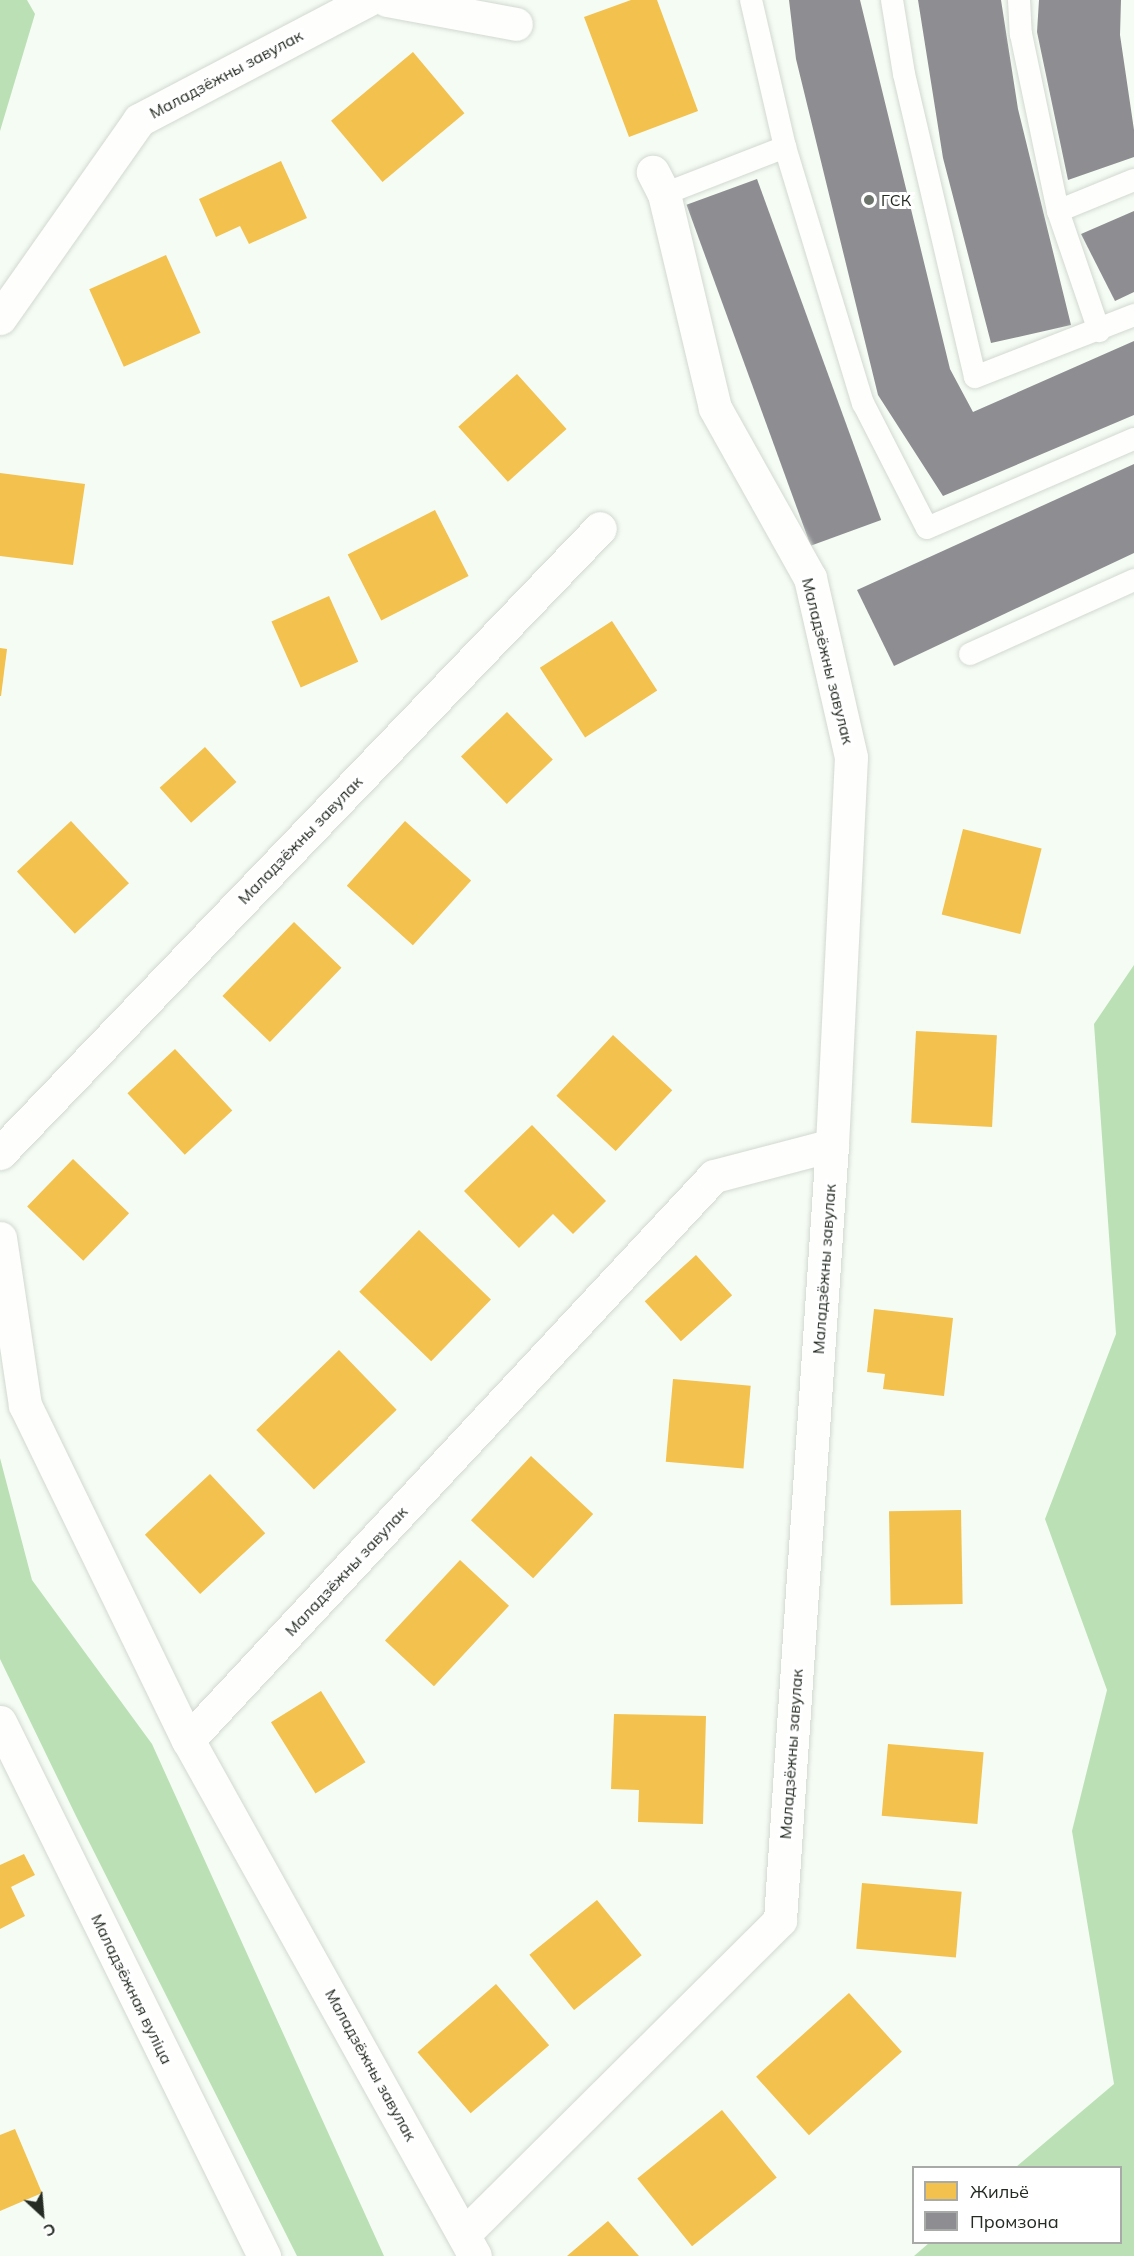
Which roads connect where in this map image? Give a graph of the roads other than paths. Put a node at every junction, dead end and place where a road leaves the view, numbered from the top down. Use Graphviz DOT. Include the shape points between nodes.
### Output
graph roads {
  1 [pos="368,0"];
  2 [pos="387,0"];
  3 [pos="751,0"];
  4 [pos="892,0"];
  5 [pos="1019,0"];
  6 [pos="516,24"];
  7 [pos="785,147"];
  8 [pos="1134,180"];
  9 [pos="658,183"];
  10 [pos="1058,212"];
  11 [pos="1134,315"];
  12 [pos="0,318"];
  13 [pos="1099,331"];
  14 [pos="1134,439"];
  15 [pos="600,528"];
  16 [pos="1134,580"];
  17 [pos="970,654"];
  18 [pos="832,1145"];
  19 [pos="0,1153"];
  20 [pos="0,1238"];
  21 [pos="0,1722"];
  22 [pos="188,1740"];
  23 [pos="470,2245"];
  24 [pos="264,2256"];
  1 -- 12 [label="street, Маладзёжны завулак" via="140,120"];
  2 -- 6 [label="street"];
  3 -- 7 [label="lane"];
  4 -- 13 [label="lane" via="904,74 975,377"];
  5 -- 10 [label="lane" via="1021,34"];
  7 -- 9 [label="lane"];
  7 -- 14 [label="lane" via="863,403 927,528"];
  8 -- 10 [label="lane"];
  9 -- 18 [label="street, Маладзёжны завулак" via="715,408 810,578 851,757"];
  10 -- 13 [label="lane"];
  11 -- 13 [label="lane"];
  15 -- 19 [label="street, Маладзёжны завулак"];
  16 -- 17 [label="lane"];
  18 -- 22 [label="street, Маладзёжны завулак" via="714,1176"];
  18 -- 23 [label="street, Маладзёжны завулак" via="780,1920"];
  20 -- 22 [label="street, Маладзёжны завулак" via="25,1405"];
  21 -- 24 [label="street, Маладзёжная вуліца"];
  22 -- 23 [label="street, Маладзёжны завулак"];
}
